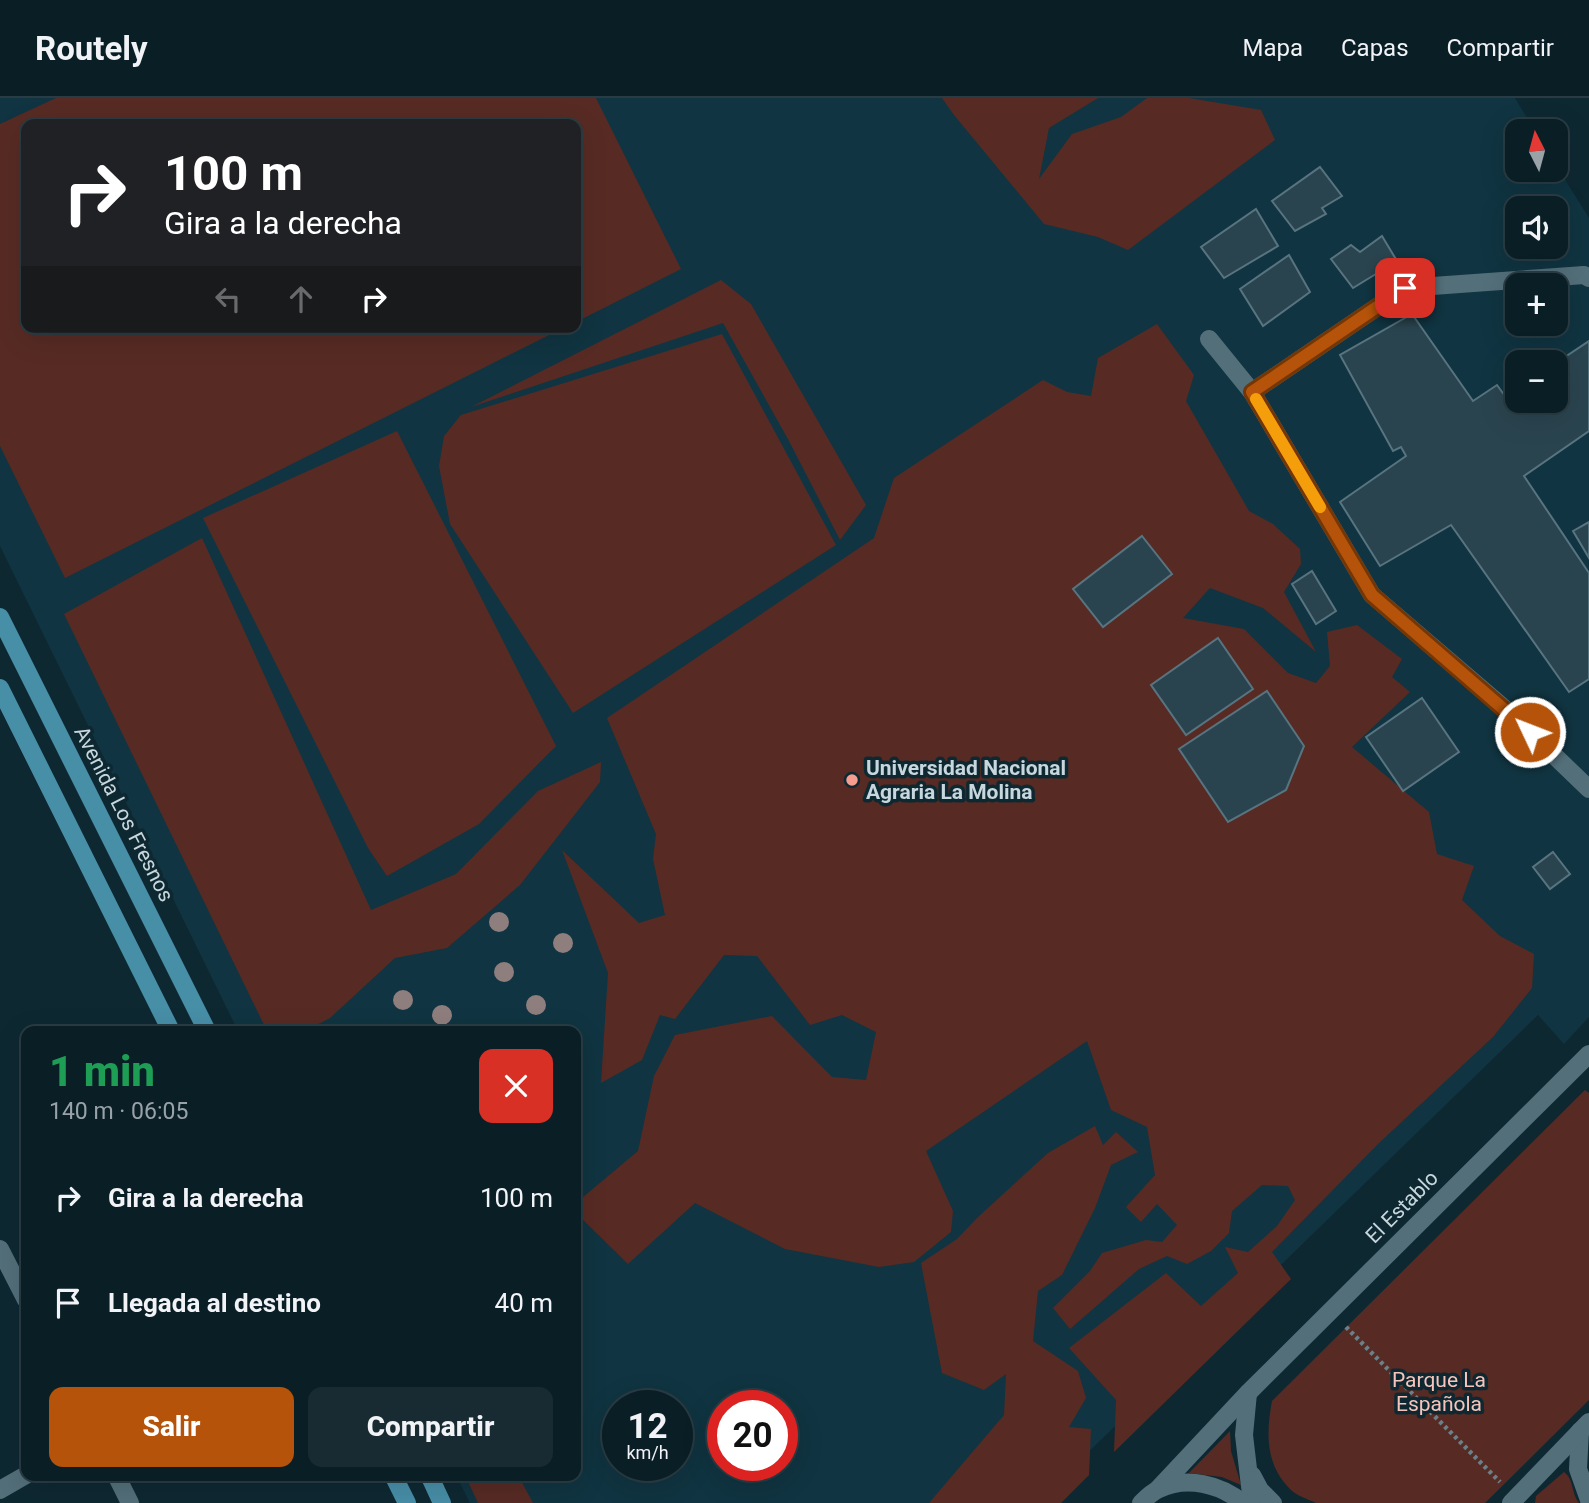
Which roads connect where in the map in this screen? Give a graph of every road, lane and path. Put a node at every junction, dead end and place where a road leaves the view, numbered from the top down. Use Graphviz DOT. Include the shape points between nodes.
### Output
graph roads {
  1 [pos="1589,278"];
  2 [pos="1209,339"];
  3 [pos="1252,392"];
  4 [pos="3,629"];
  5 [pos="0,688"];
  6 [pos="1589,789"];
  7 [pos="169,1026"];
  8 [pos="204,1026"];
  9 [pos="1589,1054"];
  10 [pos="0,1249"];
  11 [pos="21,1290"];
  12 [pos="1331,1311"];
  13 [pos="1248,1393"];
  14 [pos="1585,1427"];
  15 [pos="1248,1466"];
  16 [pos="21,1478"];
  17 [pos="119,1481"];
  18 [pos="396,1481"];
  19 [pos="432,1481"];
  20 [pos="1157,1489"];
  21 [pos="0,1490"];
  22 [pos="1589,1500"];
  23 [pos="1513,1501"];
  24 [pos="130,1503"];
  25 [pos="407,1503"];
  26 [pos="442,1503"];
  27 [pos="1141,1503"];
  28 [pos="1243,1503"];
  29 [pos="1252,1503"];
  30 [pos="1273,1503"];
  1 -- 3 [label="street" via="1405,288"];
  2 -- 3 [label="street"];
  3 -- 6 [label="street" via="1372,595 1511,713"];
  4 -- 8 [label="main road, Avenida Los Fresnos"];
  5 -- 7 [label="main road"];
  9 -- 12 [label="street, El Establo"];
  10 -- 11 [label="street"];
  12 -- 13 [label="street, El Establo"];
  12 -- 23 [label="path"];
  13 -- 15 [label="street" via="1244,1435"];
  13 -- 20 [label="street, El Establo"];
  14 -- 22 [label="street" via="1578,1469"];
  14 -- 23 [label="street"];
  15 -- 29 [label="street"];
  15 -- 30 [label="street"];
  16 -- 21 [label="street"];
  17 -- 24 [label="street"];
  18 -- 25 [label="main road"];
  19 -- 26 [label="main road"];
  20 -- 27 [label="street, El Establo"];
  20 -- 28 [label="street" via="1211,1485"];
}
